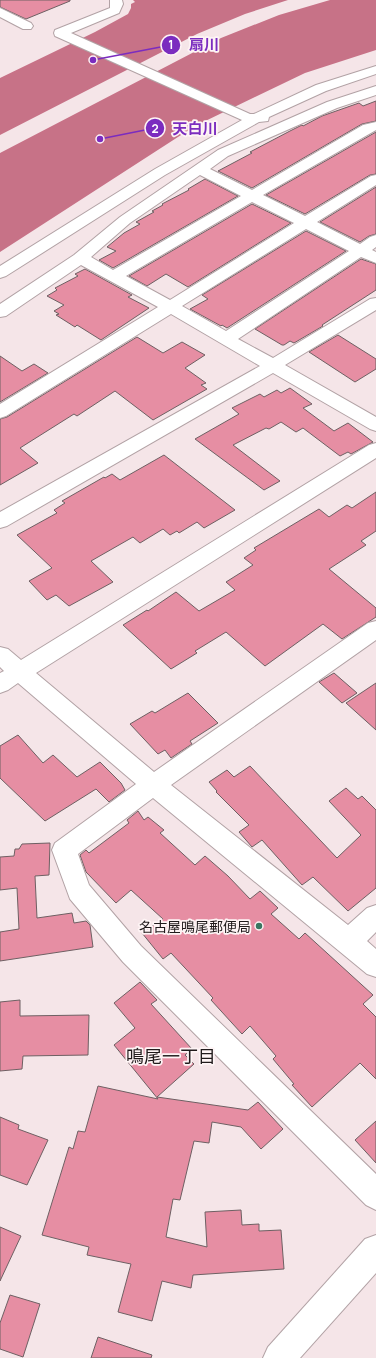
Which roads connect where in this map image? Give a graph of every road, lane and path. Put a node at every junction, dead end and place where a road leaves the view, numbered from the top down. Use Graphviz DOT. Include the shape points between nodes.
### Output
graph roads {
  1 [pos="116,0"];
  2 [pos="0,12"];
  3 [pos="27,26"];
  4 [pos="375,71"];
  5 [pos="376,90"];
  6 [pos="328,103"];
  7 [pos="251,118"];
  8 [pos="376,125"];
  9 [pos="199,169"];
  10 [pos="376,179"];
  11 [pos="251,195"];
  12 [pos="306,223"];
  13 [pos="376,240"];
  14 [pos="360,250"];
  15 [pos="80,258"];
  16 [pos="376,258"];
  17 [pos="0,273"];
  18 [pos="114,276"];
  19 [pos="376,303"];
  20 [pos="172,307"];
  21 [pos="0,312"];
  22 [pos="226,338"];
  23 [pos="272,366"];
  24 [pos="0,412"];
  25 [pos="376,425"];
  26 [pos="376,449"];
  27 [pos="0,521"];
  28 [pos="376,628"];
  29 [pos="0,655"];
  30 [pos="20,672"];
  31 [pos="0,684"];
  32 [pos="153,785"];
  33 [pos="376,916"];
  34 [pos="348,941"];
  35 [pos="376,965"];
  36 [pos="376,1195"];
  37 [pos="376,1250"];
  38 [pos="279,1358"];
  1 -- 7 [label="street" via="115,10 60,33"];
  2 -- 3 [label="street"];
  4 -- 6 [label="street"];
  4 -- 7 [label="street" via="321,88"];
  5 -- 6 [label="street"];
  6 -- 7 [label="street" via="270,118"];
  6 -- 8 [label="street"];
  6 -- 9 [label="street" via="230,150"];
  7 -- 17 [label="street"];
  8 -- 11 [label="street"];
  9 -- 11 [label="street"];
  9 -- 15 [label="street" via="124,220"];
  10 -- 12 [label="street"];
  11 -- 12 [label="street"];
  11 -- 18 [label="street"];
  12 -- 14 [label="street"];
  12 -- 20 [label="street"];
  13 -- 14 [label="street"];
  14 -- 16 [label="street"];
  14 -- 22 [label="street"];
  15 -- 18 [label="street"];
  15 -- 21 [label="street"];
  18 -- 20 [label="street"];
  19 -- 23 [label="street"];
  20 -- 22 [label="street"];
  20 -- 24 [label="street"];
  22 -- 23 [label="street"];
  23 -- 25 [label="street"];
  23 -- 27 [label="street"];
  26 -- 30 [label="street"];
  28 -- 32 [label="street"];
  29 -- 30 [label="street"];
  30 -- 31 [label="street"];
  30 -- 32 [label="street"];
  32 -- 34 [label="street"];
  32 -- 36 [label="street" via="64,850 80,891 132,954"];
  33 -- 34 [label="street"];
  34 -- 35 [label="street"];
  37 -- 38 [label="street"];
}
